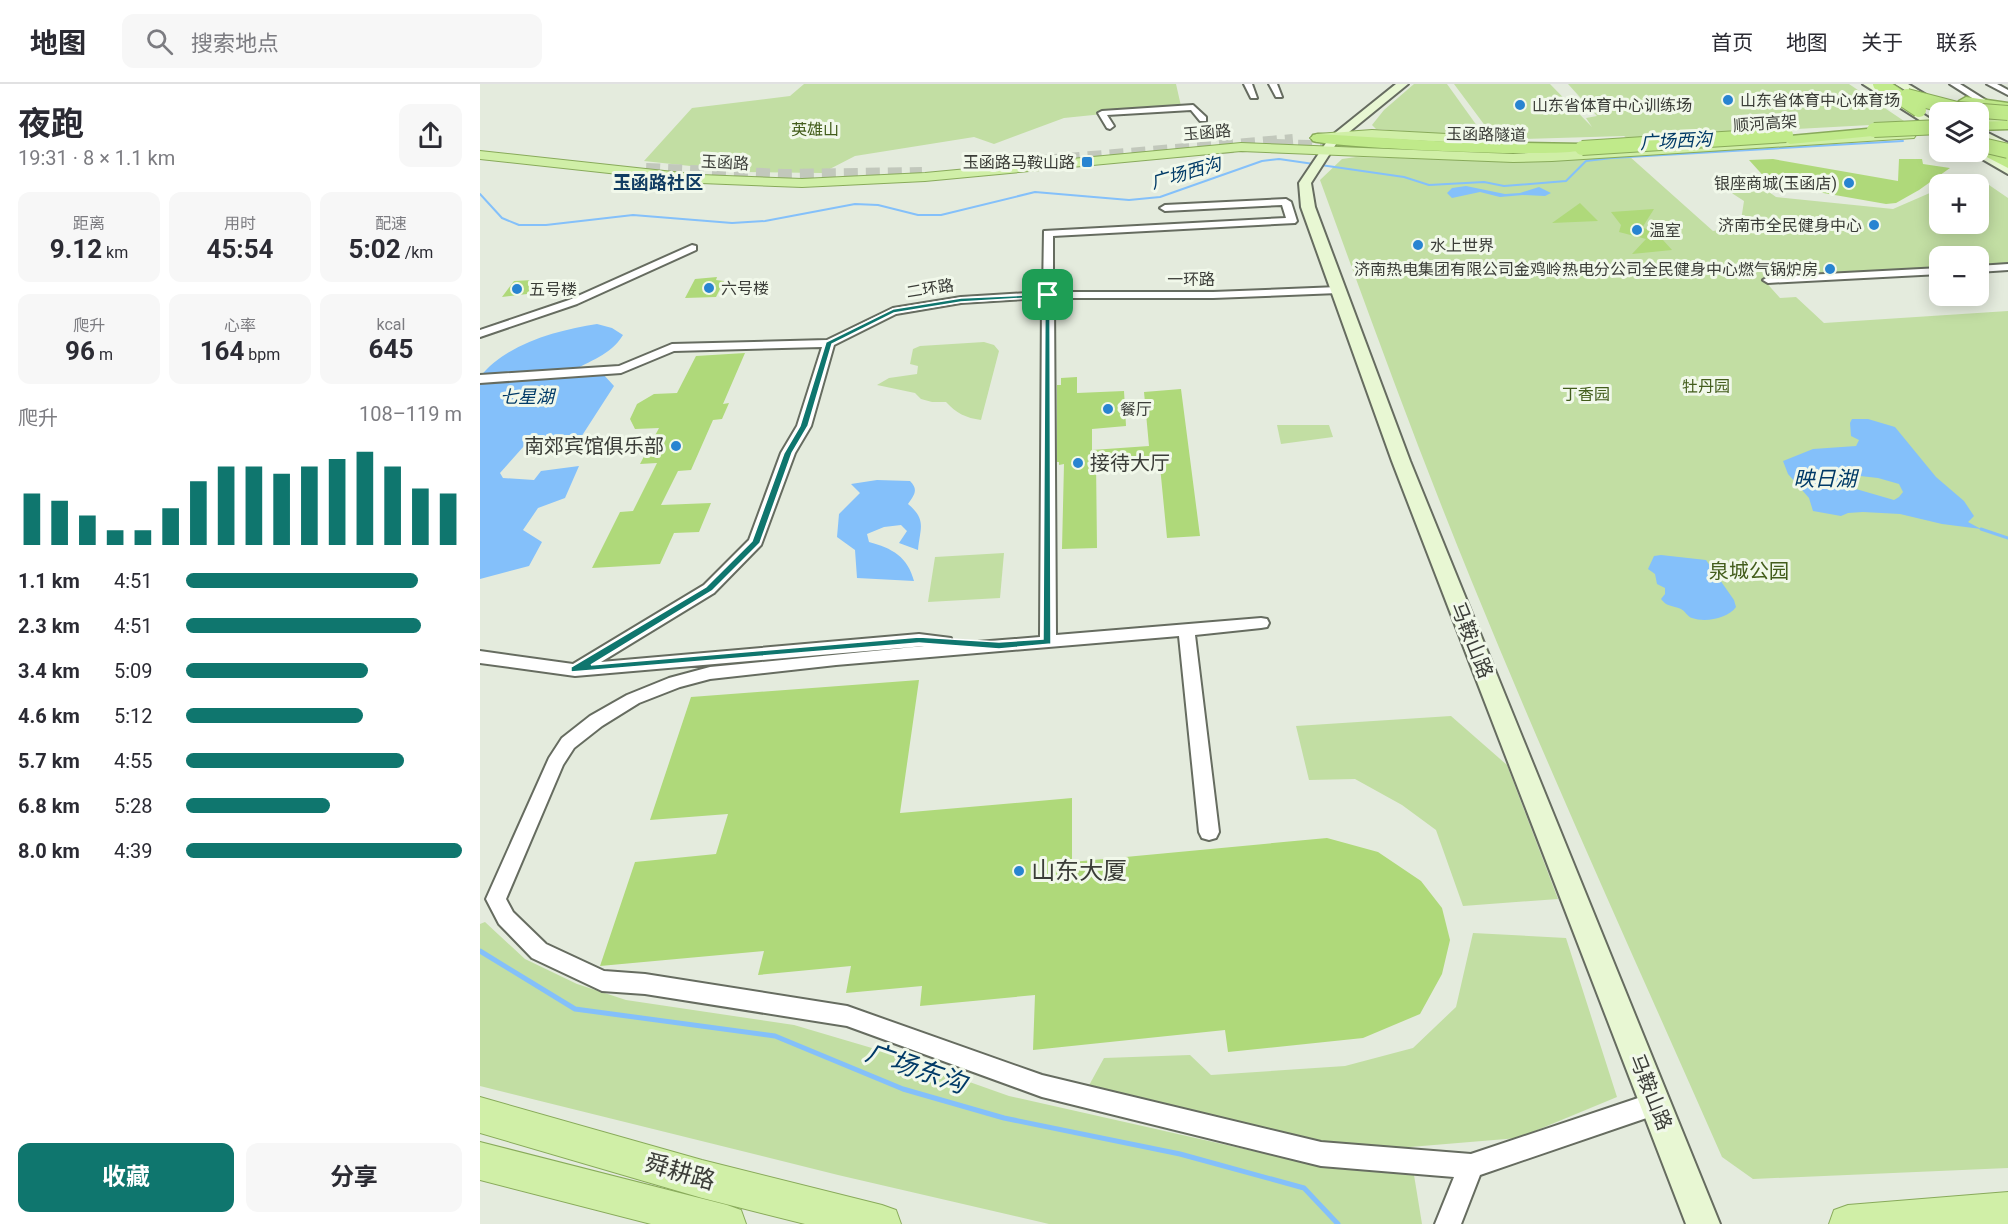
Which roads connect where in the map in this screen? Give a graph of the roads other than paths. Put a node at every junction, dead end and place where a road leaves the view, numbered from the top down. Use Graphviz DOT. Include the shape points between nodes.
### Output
graph roads {
  1 [pos="1248,84"];
  2 [pos="1274,84"];
  3 [pos="1403,84"];
  4 [pos="1889,84"];
  5 [pos="1954,84"];
  6 [pos="1991,84"];
  7 [pos="1874,85"];
  8 [pos="1904,88"];
  9 [pos="2008,93"];
  10 [pos="1279,95"];
  11 [pos="1254,96"];
  12 [pos="1983,101"];
  13 [pos="1931,102"];
  14 [pos="1936,102"];
  15 [pos="1972,102"];
  16 [pos="1929,104"];
  17 [pos="1989,104"];
  18 [pos="2008,107"];
  19 [pos="2008,113"];
  20 [pos="1929,116"];
  21 [pos="1929,116"];
  22 [pos="1929,116"];
  23 [pos="1929,117"];
  24 [pos="1203,119"];
  25 [pos="1110,126"];
  26 [pos="1929,128"];
  27 [pos="1929,128"];
  28 [pos="2008,131"];
  29 [pos="1989,132"];
  30 [pos="1677,137"];
  31 [pos="1623,140"];
  32 [pos="1989,140"];
  33 [pos="1379,144"];
  34 [pos="1989,144"];
  35 [pos="1326,149"];
  36 [pos="1587,149"];
  37 [pos="1693,149"];
  38 [pos="480,150"];
  39 [pos="1402,150"];
  40 [pos="2008,153"];
  41 [pos="480,155"];
  42 [pos="1497,157"];
  43 [pos="1989,159"];
  44 [pos="2008,164"];
  45 [pos="2008,170"];
  46 [pos="1165,208"];
  47 [pos="692,248"];
  48 [pos="2008,267"];
  49 [pos="1989,268"];
  50 [pos="1929,272"];
  51 [pos="1768,280"];
  52 [pos="1338,290"];
  53 [pos="1046,295"];
  54 [pos="480,334"];
  55 [pos="829,343"];
  56 [pos="480,379"];
  57 [pos="1261,623"];
  58 [pos="1186,630"];
  59 [pos="1048,642"];
  60 [pos="999,646"];
  61 [pos="480,657"];
  62 [pos="575,670"];
  63 [pos="1209,832"];
  64 [pos="1656,1104"];
  65 [pos="480,1115"];
  66 [pos="480,1161"];
  67 [pos="1471,1166"];
  68 [pos="2008,1211"];
  69 [pos="727,1224"];
  70 [pos="882,1224"];
  71 [pos="1448,1224"];
  72 [pos="1703,1224"];
  73 [pos="1848,1224"];
  1 -- 11 [label="street"];
  2 -- 10 [label="street"];
  3 -- 35 [label="main road"];
  4 -- 8 [label="highway"];
  5 -- 12 [label="street"];
  6 -- 9 [label="street"];
  7 -- 8 [label="main road" via="1896,93 1905,91"];
  7 -- 21 [label="highway, bridge"];
  8 -- 13 [label="main road"];
  8 -- 19 [label="highway, bridge" via="1953,109"];
  8 -- 20 [label="highway, bridge"];
  14 -- 15 [label="highway, bridge"];
  16 -- 22 [label="highway, bridge" via="1921,107"];
  17 -- 18 [label="highway, bridge"];
  23 -- 30 [label="main road, 玉函路" via="1866,127"];
  24 -- 25 [label="street" via="1193,107 1102,114"];
  26 -- 37 [label="main road"];
  27 -- 36 [label="highway, 顺河高架, bridge"];
  28 -- 29 [label="highway"];
  28 -- 40 [label="highway, bridge" via="2002,147"];
  30 -- 31 [label="main road, 玉函路"];
  30 -- 37 [label="main road"];
  31 -- 33 [label="highway" via="1573,144"];
  31 -- 35 [label="main road, 玉函路" via="1518,141 1372,134"];
  32 -- 40 [label="highway, bridge"];
  33 -- 35 [label="highway"];
  33 -- 36 [label="highway"];
  33 -- 39 [label="highway, 玉函路隧道"];
  33 -- 42 [label="main road"];
  34 -- 44 [label="highway"];
  35 -- 38 [label="main road, 玉函路" via="1179,147 926,172 819,176 709,174"];
  35 -- 41 [label="main road, 玉函路" via="1241,147 925,177 802,183 701,180"];
  35 -- 52 [label="main road, 马鞍山路" via="1305,183 1308,207"];
  36 -- 39 [label="highway, 玉函路隧道" via="1526,153"];
  36 -- 42 [label="highway"];
  37 -- 42 [label="main road" via="1552,158"];
  39 -- 42 [label="highway"];
  43 -- 45 [label="main road"];
  46 -- 53 [label="street" via="1286,202 1292,221 1048,233"];
  47 -- 54 [label="street" via="573,302"];
  48 -- 49 [label="street"];
  50 -- 51 [label="street"];
  52 -- 53 [label="street, 一环路"];
  52 -- 64 [label="main road, 马鞍山路" via="1401,461"];
  53 -- 55 [label="street, 二环路" via="961,300 893,311"];
  53 -- 59 [label="street"];
  55 -- 56 [label="street" via="672,348 621,369"];
  55 -- 62 [label="street" via="804,426 788,453 756,542 709,589"];
  57 -- 58 [label="street"];
  58 -- 59 [label="street"];
  58 -- 63 [label="street"];
  59 -- 60 [label="street"];
  60 -- 62 [label="street" via="919,640"];
  60 -- 67 [label="street" via="710,673 633,699 568,743 555,763 496,899 506,918 539,951 602,981 645,984 847,1016 1042,1086 1322,1154"];
  61 -- 62 [label="street"];
  64 -- 67 [label="street"];
  64 -- 72 [label="main road, 马鞍山路"];
  65 -- 70 [label="main road, 舜耕路" via="702,1179"];
  66 -- 69 [label="main road, 舜耕路"];
  67 -- 71 [label="street"];
  68 -- 73 [label="main road"];
}
